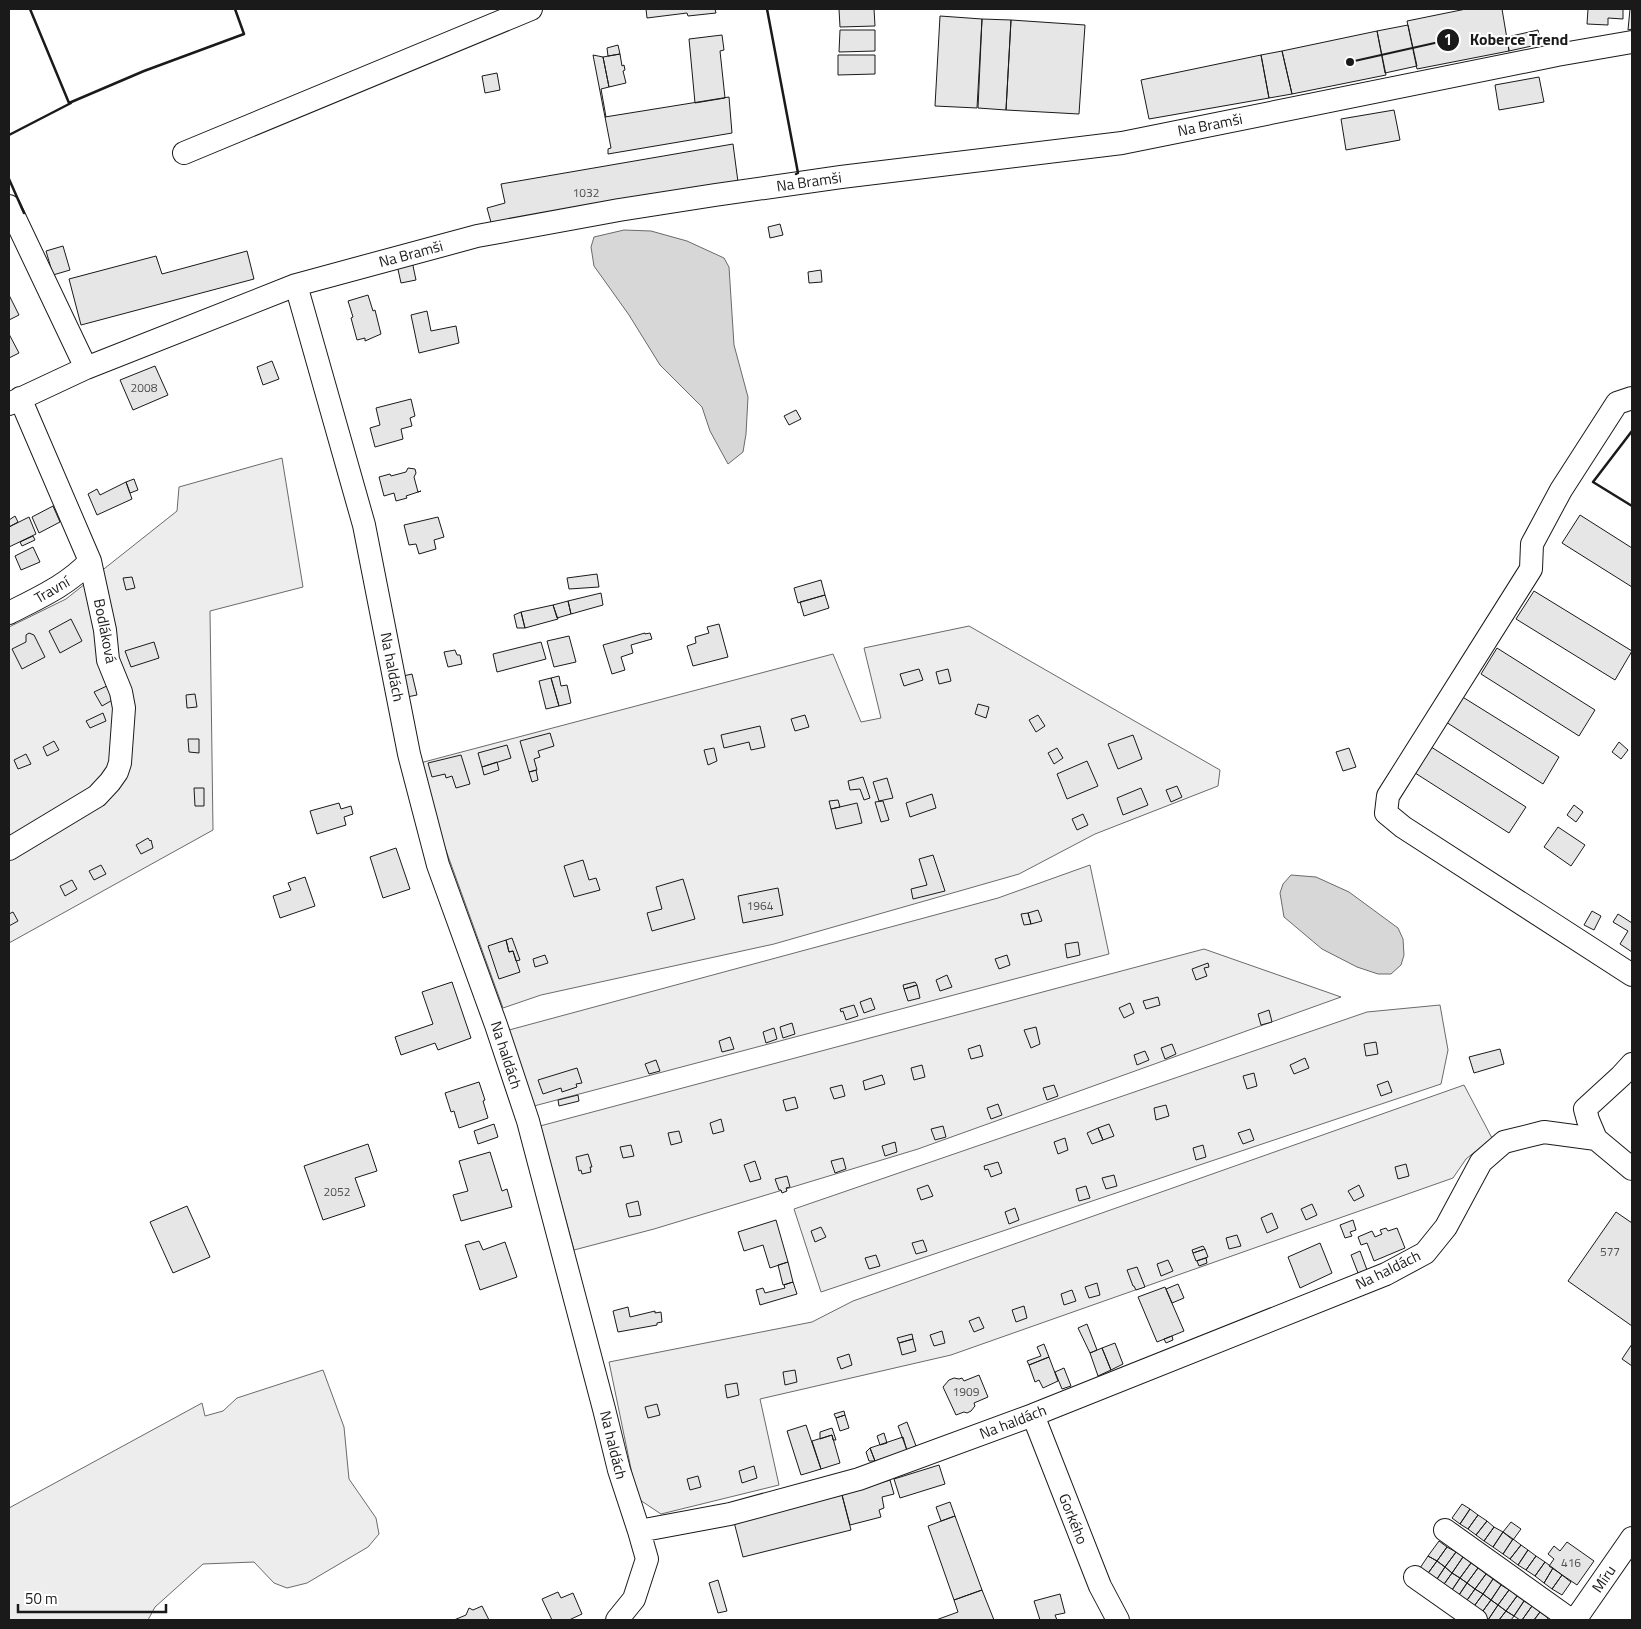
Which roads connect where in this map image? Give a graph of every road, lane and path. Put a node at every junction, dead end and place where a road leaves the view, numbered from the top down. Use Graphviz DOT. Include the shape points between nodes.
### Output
graph roads {
  1 [pos="531,9"];
  2 [pos="1632,42"];
  3 [pos="184,153"];
  4 [pos="9,206"];
  5 [pos="296,285"];
  6 [pos="86,368"];
  7 [pos="1632,398"];
  8 [pos="14,401"];
  9 [pos="90,561"];
  10 [pos="9,613"];
  11 [pos="9,849"];
  12 [pos="1632,975"];
  13 [pos="1632,1064"];
  14 [pos="1596,1139"];
  15 [pos="1632,1169"];
  16 [pos="1033,1415"];
  17 [pos="1444,1530"];
  18 [pos="639,1531"];
  19 [pos="1632,1538"];
  20 [pos="1415,1577"];
  21 [pos="617,1620"];
  22 [pos="1118,1620"];
  23 [pos="1476,1620"];
  24 [pos="1571,1620"];
  25 [pos="1575,1620"];
  1 -- 3 [label="street"];
  2 -- 5 [label="street, Na Bramši" via="1122,142 619,210 478,236"];
  4 -- 6 [label="street"];
  5 -- 6 [label="street, Na Bramši"];
  5 -- 18 [label="street, Na haldách" via="364,525 409,754 438,865 528,1121 619,1470"];
  6 -- 8 [label="street, Na Bramši"];
  7 -- 12 [label="street" via="1617,403 1562,490 1532,544 1531,569 1388,796 1386,813"];
  8 -- 9 [label="street, Bodláková"];
  9 -- 10 [label="street, Travní" via="65,584"];
  9 -- 11 [label="street, Bodláková" via="108,660 124,708 120,763 117,772 97,796"];
  13 -- 14 [label="street" via="1585,1109"];
  14 -- 15 [label="street"];
  14 -- 16 [label="street, Na haldách" via="1544,1132 1504,1142 1481,1162 1446,1227 1425,1253 1386,1274"];
  16 -- 18 [label="street, Na haldách" via="859,1479 730,1514"];
  16 -- 22 [label="street, Gorkého" via="1100,1586"];
  17 -- 24 [label="street"];
  18 -- 21 [label="street" via="647,1559 634,1600"];
  19 -- 25 [label="street, Míru"];
  20 -- 23 [label="street"];
}
